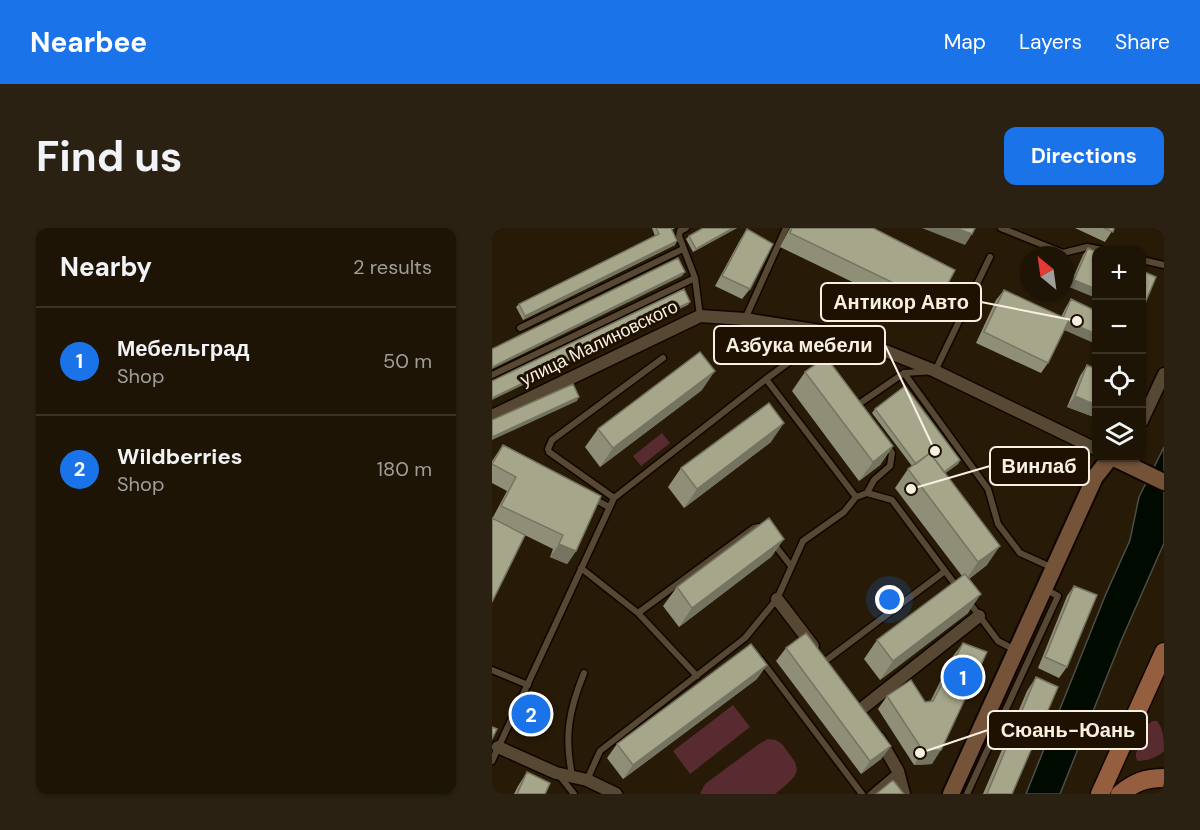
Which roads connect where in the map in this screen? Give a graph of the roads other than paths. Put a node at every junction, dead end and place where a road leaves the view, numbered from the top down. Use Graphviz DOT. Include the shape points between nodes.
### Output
graph roads {
  1 [pos="686,228"];
  2 [pos="786,228"];
  3 [pos="1001,228"];
  4 [pos="1092,248"];
  5 [pos="683,249"];
  6 [pos="990,257"];
  7 [pos="1146,261"];
  8 [pos="1164,265"];
  9 [pos="695,278"];
  10 [pos="700,316"];
  11 [pos="745,319"];
  12 [pos="520,328"];
  13 [pos="832,333"];
  14 [pos="811,346"];
  15 [pos="663,357"];
  16 [pos="935,371"];
  17 [pos="830,372"];
  18 [pos="904,373"];
  19 [pos="1164,374"];
  20 [pos="492,375"];
  21 [pos="766,379"];
  22 [pos="850,397"];
  23 [pos="856,406"];
  24 [pos="1146,412"];
  25 [pos="864,415"];
  26 [pos="492,416"];
  27 [pos="878,434"];
  28 [pos="1092,446"];
  29 [pos="1108,462"];
  30 [pos="1122,462"];
  31 [pos="1164,482"];
  32 [pos="867,493"];
  33 [pos="590,497"];
  34 [pos="856,497"];
  35 [pos="614,498"];
  36 [pos="609,507"];
  37 [pos="791,566"];
  38 [pos="581,568"];
  39 [pos="1053,568"];
  40 [pos="945,571"];
  41 [pos="959,589"];
  42 [pos="1044,589"];
  43 [pos="966,598"];
  44 [pos="777,599"];
  45 [pos="638,613"];
  46 [pos="980,616"];
  47 [pos="745,638"];
  48 [pos="752,647"];
  49 [pos="1016,650"];
  50 [pos="1164,652"];
  51 [pos="758,656"];
  52 [pos="827,666"];
  53 [pos="492,670"];
  54 [pos="584,673"];
  55 [pos="697,676"];
  56 [pos="528,685"];
  57 [pos="1137,711"];
  58 [pos="498,747"];
  59 [pos="492,761"];
  60 [pos="898,771"];
  61 [pos="556,773"];
  62 [pos="572,775"];
  63 [pos="1164,778"];
  64 [pos="587,780"];
  65 [pos="574,794"];
  66 [pos="616,794"];
  67 [pos="862,794"];
  68 [pos="871,794"];
  69 [pos="904,794"];
  70 [pos="951,794"];
  71 [pos="967,794"];
  72 [pos="1100,794"];
  73 [pos="1115,794"];
  74 [pos="1120,794"];
  1 -- 5 [label="lane" via="679,236"];
  2 -- 11 [label="lane"];
  3 -- 4 [label="lane" via="1063,253"];
  5 -- 9 [label="lane"];
  5 -- 12 [label="lane"];
  6 -- 16 [label="lane"];
  7 -- 8 [label="lane"];
  9 -- 10 [label="lane"];
  9 -- 20 [label="lane"];
  10 -- 11 [label="street, улица Малиновского"];
  10 -- 26 [label="street, улица Малиновского"];
  11 -- 13 [label="street, улица Малиновского"];
  13 -- 14 [label="lane"];
  13 -- 16 [label="street, улица Малиновского"];
  14 -- 17 [label="lane"];
  14 -- 21 [label="lane"];
  15 -- 35 [label="lane" via="552,440 548,449"];
  16 -- 18 [label="lane"];
  16 -- 28 [label="street, улица Малиновского"];
  18 -- 23 [label="lane"];
  18 -- 39 [label="lane" via="988,489 1003,531 1020,553"];
  19 -- 24 [label="street"];
  21 -- 34 [label="lane"];
  21 -- 35 [label="lane"];
  22 -- 23 [label="lane"];
  23 -- 25 [label="lane"];
  27 -- 32 [label="lane" via="892,453 890,466 873,480"];
  29 -- 39 [label="main road" via="1095,477"];
  30 -- 31 [label="main road"];
  32 -- 34 [label="lane"];
  32 -- 40 [label="lane" via="892,500"];
  33 -- 36 [label="lane"];
  34 -- 37 [label="lane" via="844,512 803,541"];
  35 -- 36 [label="lane"];
  36 -- 38 [label="lane"];
  37 -- 44 [label="lane"];
  37 -- 45 [label="lane" via="762,529 754,528"];
  38 -- 45 [label="lane"];
  38 -- 56 [label="lane"];
  39 -- 42 [label="main road"];
  40 -- 41 [label="lane"];
  40 -- 52 [label="lane"];
  42 -- 49 [label="main road"];
  42 -- 71 [label="lane" via="1058,596"];
  43 -- 46 [label="lane"];
  44 -- 47 [label="lane"];
  44 -- 52 [label="street"];
  45 -- 55 [label="lane"];
  46 -- 49 [label="lane" via="998,641"];
  46 -- 60 [label="street" via="864,716"];
  47 -- 48 [label="lane"];
  47 -- 55 [label="lane"];
  49 -- 70 [label="main road"];
  50 -- 57 [label="main road"];
  51 -- 67 [label="lane"];
  53 -- 56 [label="lane"];
  54 -- 62 [label="lane" via="568,727"];
  55 -- 64 [label="lane" via="600,751"];
  56 -- 58 [label="lane"];
  57 -- 72 [label="main road"];
  57 -- 73 [label="main road"];
  58 -- 59 [label="lane"];
  58 -- 61 [label="street"];
  60 -- 68 [label="lane"];
  60 -- 69 [label="street"];
  61 -- 62 [label="street"];
  61 -- 65 [label="lane"];
  62 -- 64 [label="street"];
  63 -- 74 [label="main road" via="1132,784"];
  64 -- 66 [label="street"];
}
